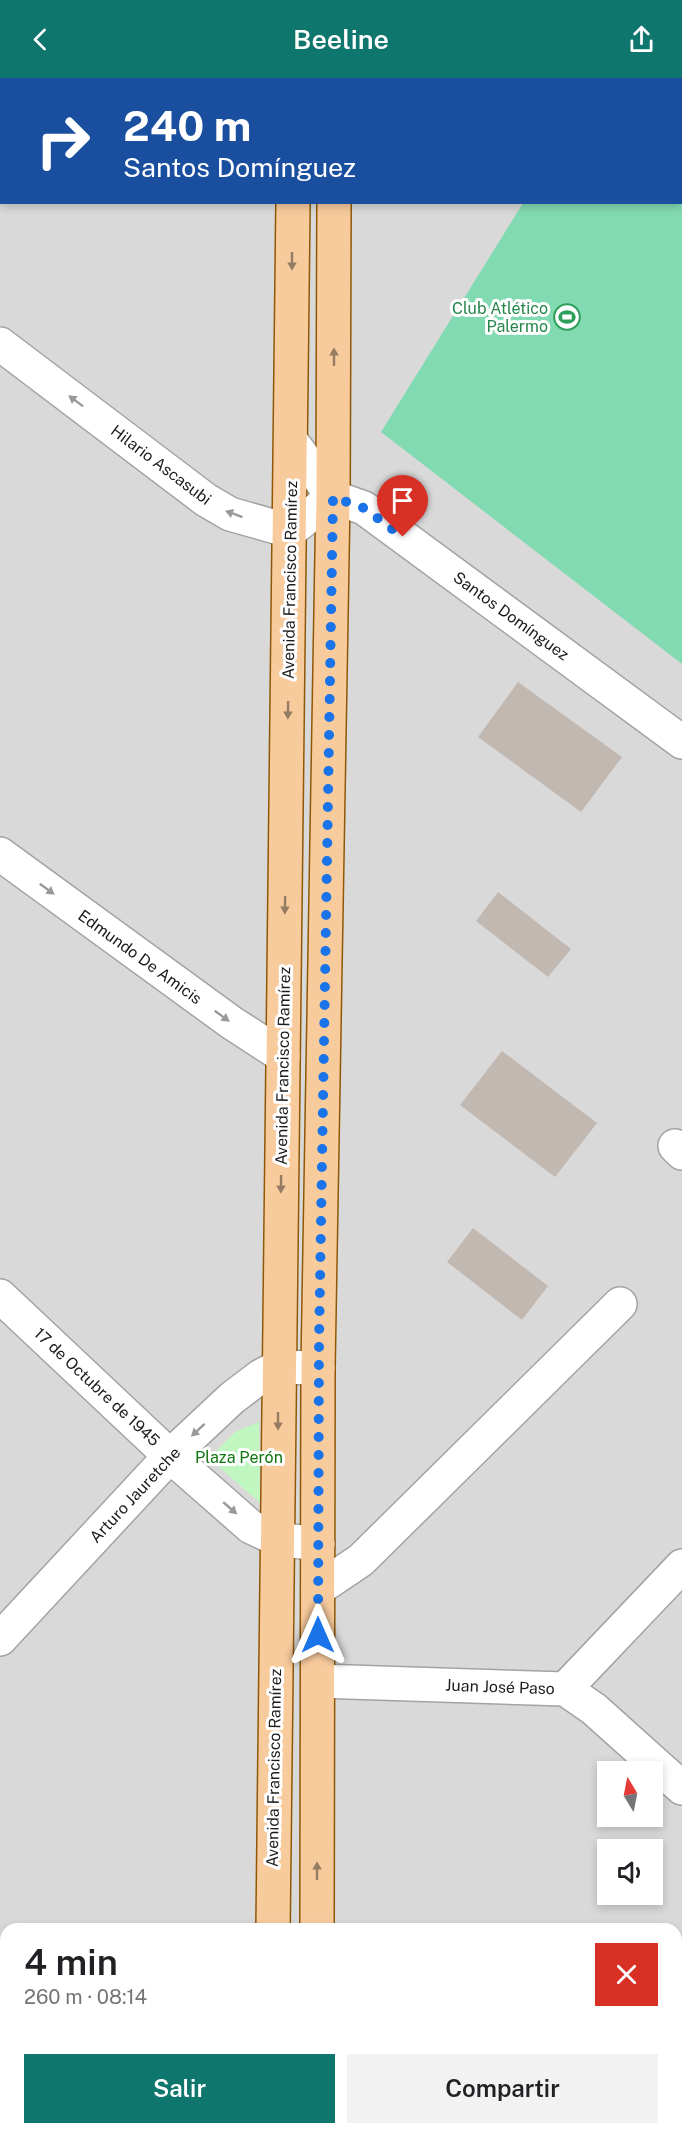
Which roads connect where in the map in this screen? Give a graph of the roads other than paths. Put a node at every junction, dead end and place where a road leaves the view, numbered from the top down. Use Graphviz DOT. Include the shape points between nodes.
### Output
graph roads {
  1 [pos="292,204"];
  2 [pos="334,204"];
  3 [pos="0,344"];
  4 [pos="292,441"];
  5 [pos="333,497"];
  6 [pos="290,531"];
  7 [pos="682,742"];
  8 [pos="0,854"];
  9 [pos="283,1056"];
  10 [pos="0,1296"];
  11 [pos="620,1304"];
  12 [pos="278,1367"];
  13 [pos="318,1368"];
  14 [pos="170,1456"];
  15 [pos="277,1539"];
  16 [pos="318,1544"];
  17 [pos="682,1566"];
  18 [pos="318,1589"];
  19 [pos="0,1639"];
  20 [pos="318,1681"];
  21 [pos="565,1689"];
  22 [pos="682,1788"];
  23 [pos="273,1923"];
  24 [pos="316,1923"];
  1 -- 4 [label="main road, Avenida Francisco Ramírez, one-way"];
  5 -- 2 [label="main road, one-way"];
  6 -- 3 [label="street, Hilario Ascasubi, one-way" via="230,514 206,500"];
  4 -- 5 [label="street"];
  4 -- 6 [label="main road, Avenida Francisco Ramírez"];
  5 -- 6 [label="street"];
  5 -- 7 [label="street, Santos Domínguez" via="364,508"];
  5 -- 13 [label="main road"];
  6 -- 9 [label="main road, Avenida Francisco Ramírez, one-way"];
  8 -- 9 [label="street, Edmundo De Amicis, one-way"];
  9 -- 12 [label="main road, Avenida Francisco Ramírez, one-way"];
  10 -- 14 [label="street, 17 de Octubre de 1945"];
  11 -- 18 [label="street" via="361,1560"];
  12 -- 13 [label="street"];
  12 -- 14 [label="street, Arturo Jauretche, one-way" via="232,1398"];
  12 -- 15 [label="main road, Avenida Francisco Ramírez, one-way"];
  13 -- 16 [label="main road"];
  14 -- 15 [label="street, 17 de Octubre de 1945, one-way" via="252,1527"];
  14 -- 19 [label="street, Arturo Jauretche"];
  15 -- 16 [label="street, 17 de Octubre de 1945"];
  15 -- 23 [label="main road, Avenida Francisco Ramírez"];
  16 -- 18 [label="main road"];
  17 -- 21 [label="street"];
  18 -- 20 [label="main road"];
  20 -- 21 [label="street, Juan José Paso"];
  24 -- 20 [label="main road, one-way"];
  21 -- 22 [label="street, Juan José Paso" via="594,1709"];
}
